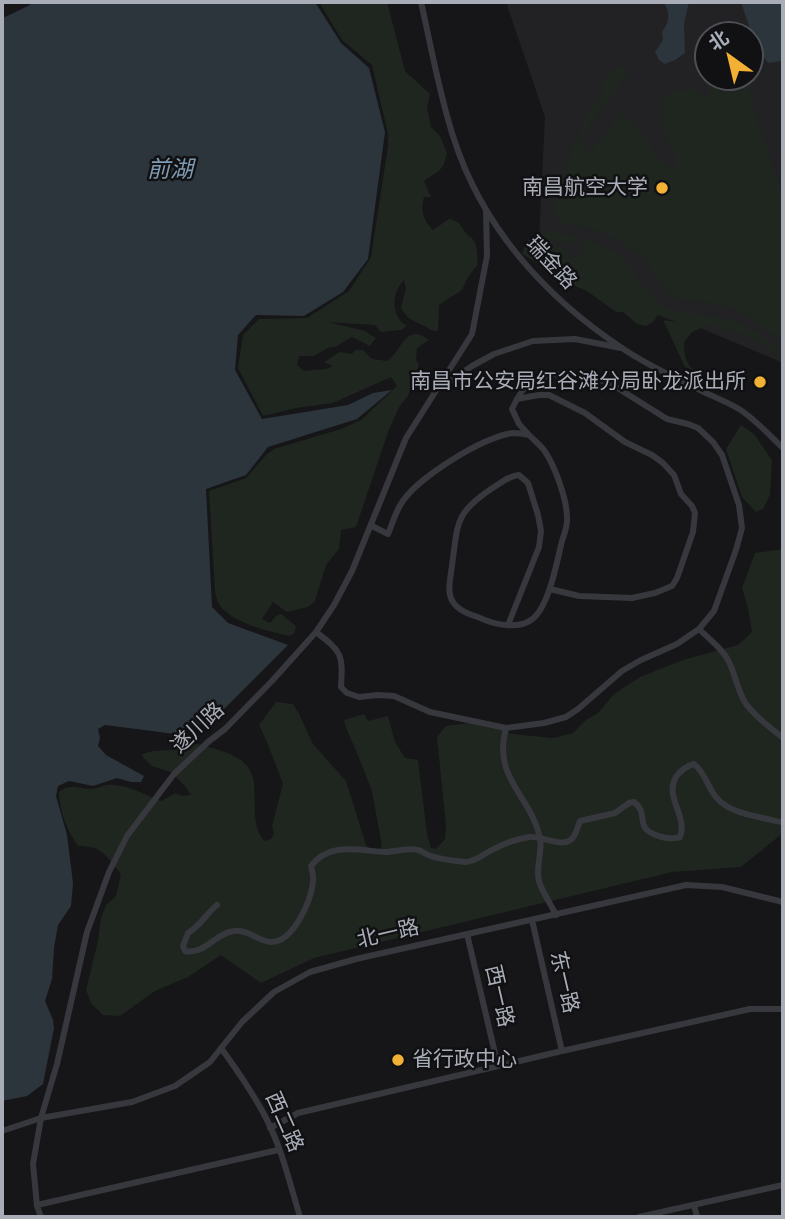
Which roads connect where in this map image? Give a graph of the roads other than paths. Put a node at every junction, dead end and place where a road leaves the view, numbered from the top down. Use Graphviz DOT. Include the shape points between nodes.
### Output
graph roads {
  1 [pos="421,2"];
  2 [pos="486,209"];
  3 [pos="622,349"];
  4 [pos="435,391"];
  5 [pos="517,399"];
  6 [pos="529,435"];
  7 [pos="783,448"];
  8 [pos="372,526"];
  9 [pos="550,589"];
  10 [pos="508,625"];
  11 [pos="699,629"];
  12 [pos="316,632"];
  13 [pos="506,728"];
  14 [pos="783,738"];
  15 [pos="783,822"];
  16 [pos="541,839"];
  17 [pos="783,902"];
  18 [pos="217,905"];
  19 [pos="556,915"];
  20 [pos="532,920"];
  21 [pos="467,933"];
  22 [pos="783,1009"];
  23 [pos="222,1048"];
  24 [pos="562,1051"];
  25 [pos="498,1066"];
  26 [pos="41,1118"];
  27 [pos="270,1128"];
  28 [pos="2,1131"];
  29 [pos="278,1150"];
  30 [pos="783,1185"];
  31 [pos="37,1205"];
  32 [pos="694,1205"];
  33 [pos="41,1217"];
  34 [pos="300,1217"];
  35 [pos="639,1217"];
  36 [pos="697,1217"];
  1 -- 2 [label="street, 瑞金路" via="453,136"];
  2 -- 3 [label="street, 瑞金路" via="541,283"];
  2 -- 4 [label="street, 遂川路" via="487,256 472,334"];
  3 -- 4 [label="street, 遂川路" via="575,339 533,341 494,354"];
  3 -- 7 [label="street, 瑞金路" via="740,410"];
  4 -- 8 [label="street, 遂川路" via="406,438"];
  5 -- 6 [label="street" via="512,409"];
  5 -- 9 [label="street" via="549,395 652,455 674,475 695,513 693,531 672,586 632,598 579,596"];
  5 -- 11 [label="street" via="524,388 553,374 587,377 608,382 667,419 698,428 713,442 739,505 741,528 714,611"];
  6 -- 8 [label="street" via="512,433 460,455 408,495 388,534"];
  6 -- 9 [label="street" via="553,469 568,522"];
  8 -- 12 [label="street, 遂川路"];
  9 -- 10 [label="street" via="533,620"];
  10 -- 10 [label="street" via="461,610 449,591 462,514 510,476 519,475 528,483 541,531"];
  11 -- 13 [label="street" via="622,671 566,717"];
  11 -- 14 [label="street" via="726,655 747,706"];
  12 -- 13 [label="street" via="338,651 341,687 347,693 394,696 430,712"];
  12 -- 26 [label="street, 遂川路" via="272,681 174,774 127,836 86,932"];
  13 -- 16 [label="street" via="503,741 508,777 533,816"];
  15 -- 16 [label="street" via="746,816 722,803 694,765 680,772 672,791 682,818 680,837 669,839 646,830 634,802 615,813 580,821 572,840"];
  16 -- 18 [label="street" via="533,836 506,844 467,862 418,850 339,848 311,866 306,908 282,939 271,942 236,930 194,953 185,951 188,933"];
  16 -- 19 [label="street" via="539,881"];
  17 -- 19 [label="street, 北一路" via="722,887 686,885"];
  19 -- 20 [label="street, 北一路"];
  20 -- 21 [label="street, 北一路"];
  20 -- 24 [label="street, 东一路"];
  21 -- 23 [label="street, 北一路" via="310,972 274,992"];
  21 -- 25 [label="street, 西一路"];
  22 -- 24 [label="street" via="750,1009"];
  23 -- 26 [label="street, 北一路" via="175,1086 132,1102"];
  23 -- 27 [label="street, 西二路"];
  24 -- 25 [label="street"];
  25 -- 27 [label="street" via="298,1112"];
  26 -- 28 [label="street, 北一路"];
  26 -- 31 [label="street, 遂川路" via="33,1164"];
  27 -- 29 [label="street, 西二路"];
  29 -- 31 [label="street"];
  29 -- 34 [label="street, 西二路"];
  30 -- 32 [label="street"];
  31 -- 33 [label="street, 遂川路"];
  32 -- 35 [label="street"];
  32 -- 36 [label="street"];
}
